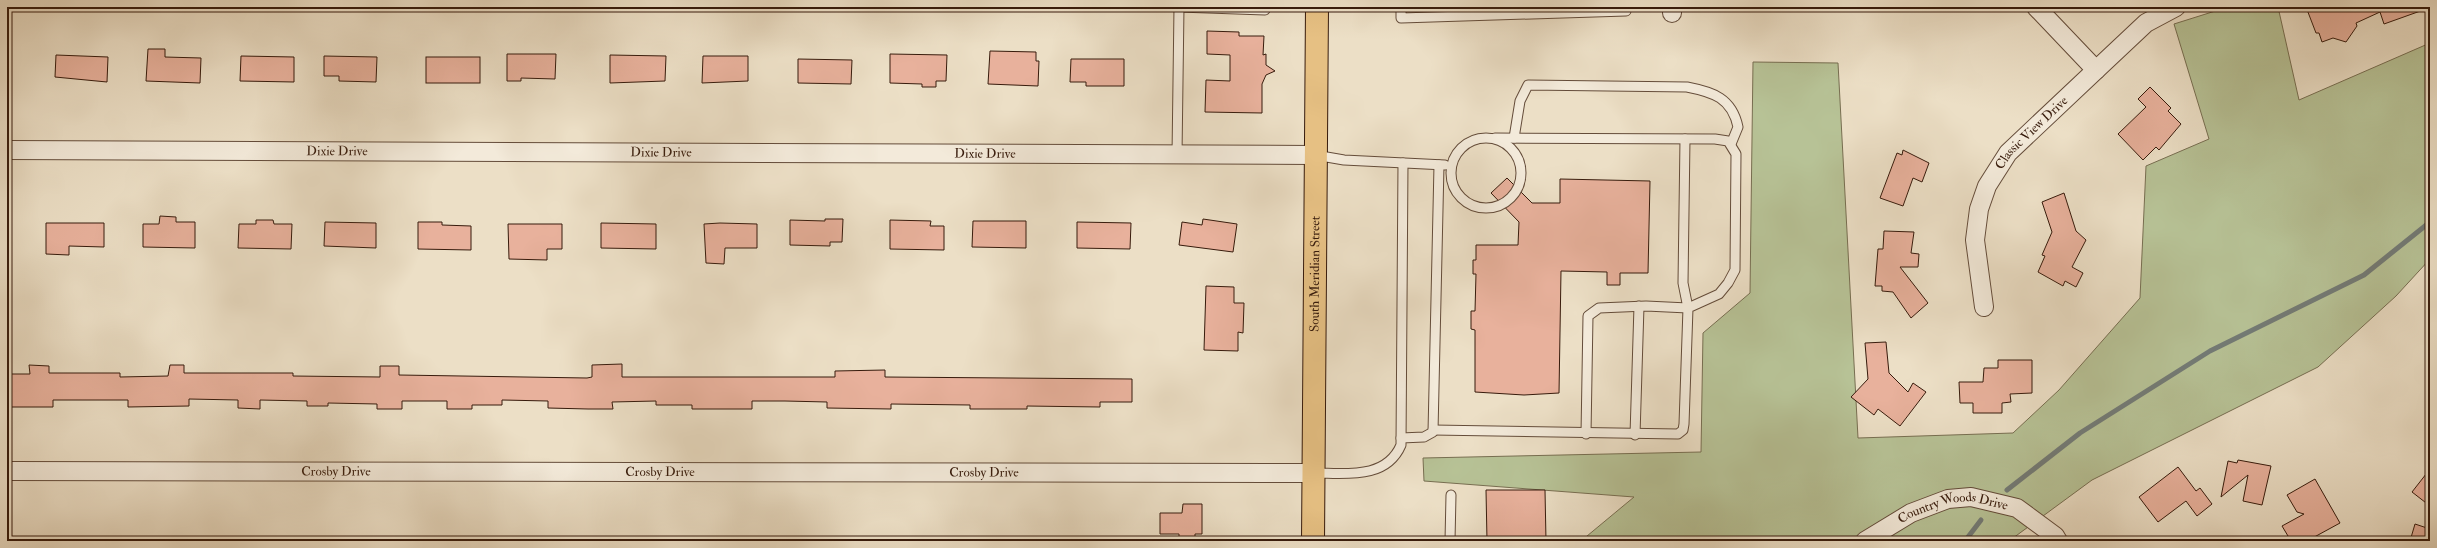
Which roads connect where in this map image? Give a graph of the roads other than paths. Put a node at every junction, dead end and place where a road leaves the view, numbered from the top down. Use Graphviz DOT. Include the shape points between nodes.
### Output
graph roads {
  1 [pos="1317,7"];
  2 [pos="1401,7"];
  3 [pos="1626,7"];
  4 [pos="2036,7"];
  5 [pos="2176,7"];
  6 [pos="1265,10"];
  7 [pos="2096,70"];
  8 [pos="1495,138"];
  9 [pos="1514,138"];
  10 [pos="1685,139"];
  11 [pos="1732,144"];
  12 [pos="7,150"];
  13 [pos="1177,155"];
  14 [pos="1315,155"];
  15 [pos="1403,163"];
  16 [pos="1439,165"];
  17 [pos="1450,166"];
  18 [pos="1639,306"];
  19 [pos="1984,307"];
  20 [pos="1688,308"];
  21 [pos="1433,430"];
  22 [pos="1586,434"];
  23 [pos="1635,434"];
  24 [pos="1401,438"];
  25 [pos="7,470"];
  26 [pos="1314,473"];
  27 [pos="1450,495"];
  28 [pos="1313,541"];
  29 [pos="1450,541"];
  30 [pos="1865,541"];
  31 [pos="2058,541"];
  1 -- 14 [label="main road, South Meridian Street"];
  2 -- 3 [label="lane" via="1401,18 1626,11"];
  4 -- 7 [label="street"];
  5 -- 7 [label="street, Classic View Drive" via="2146,23"];
  6 -- 13 [label="lane" via="1179,7"];
  7 -- 19 [label="street, Classic View Drive" via="2008,153 1987,186 1979,209 1975,240"];
  8 -- 9 [label="lane"];
  8 -- 17 [label="lane" via="1484,137 1462,146"];
  8 -- 17 [label="lane" via="1506,143 1514,151 1520,162 1522,174 1513,196 1504,203 1493,208 1470,205 1460,198 1454,188"];
  9 -- 10 [label="lane"];
  9 -- 11 [label="lane" via="1520,101 1528,85 1687,87 1711,92 1729,104 1738,127"];
  10 -- 11 [label="lane" via="1723,139"];
  10 -- 20 [label="lane" via="1683,282"];
  11 -- 20 [label="lane" via="1736,154 1734,270 1719,294"];
  12 -- 13 [label="street, Dixie Drive"];
  13 -- 14 [label="street, Dixie Drive"];
  14 -- 15 [label="lane" via="1344,160"];
  14 -- 26 [label="main road, South Meridian Street"];
  15 -- 16 [label="lane"];
  15 -- 24 [label="lane"];
  16 -- 17 [label="lane"];
  16 -- 21 [label="lane"];
  18 -- 20 [label="lane"];
  18 -- 22 [label="lane" via="1599,308 1588,316"];
  18 -- 23 [label="lane"];
  20 -- 23 [label="lane" via="1683,430 1673,435"];
  21 -- 22 [label="lane"];
  21 -- 24 [label="lane" via="1424,437"];
  22 -- 23 [label="lane"];
  24 -- 26 [label="lane" via="1401,445 1394,457 1374,471"];
  25 -- 26 [label="street, Crosby Drive"];
  26 -- 28 [label="main road, South Meridian Street"];
  27 -- 29 [label="lane"];
  30 -- 31 [label="street, Country Woods Drive" via="1911,513 1948,499 1971,497 2017,508 2055,536"];
}
